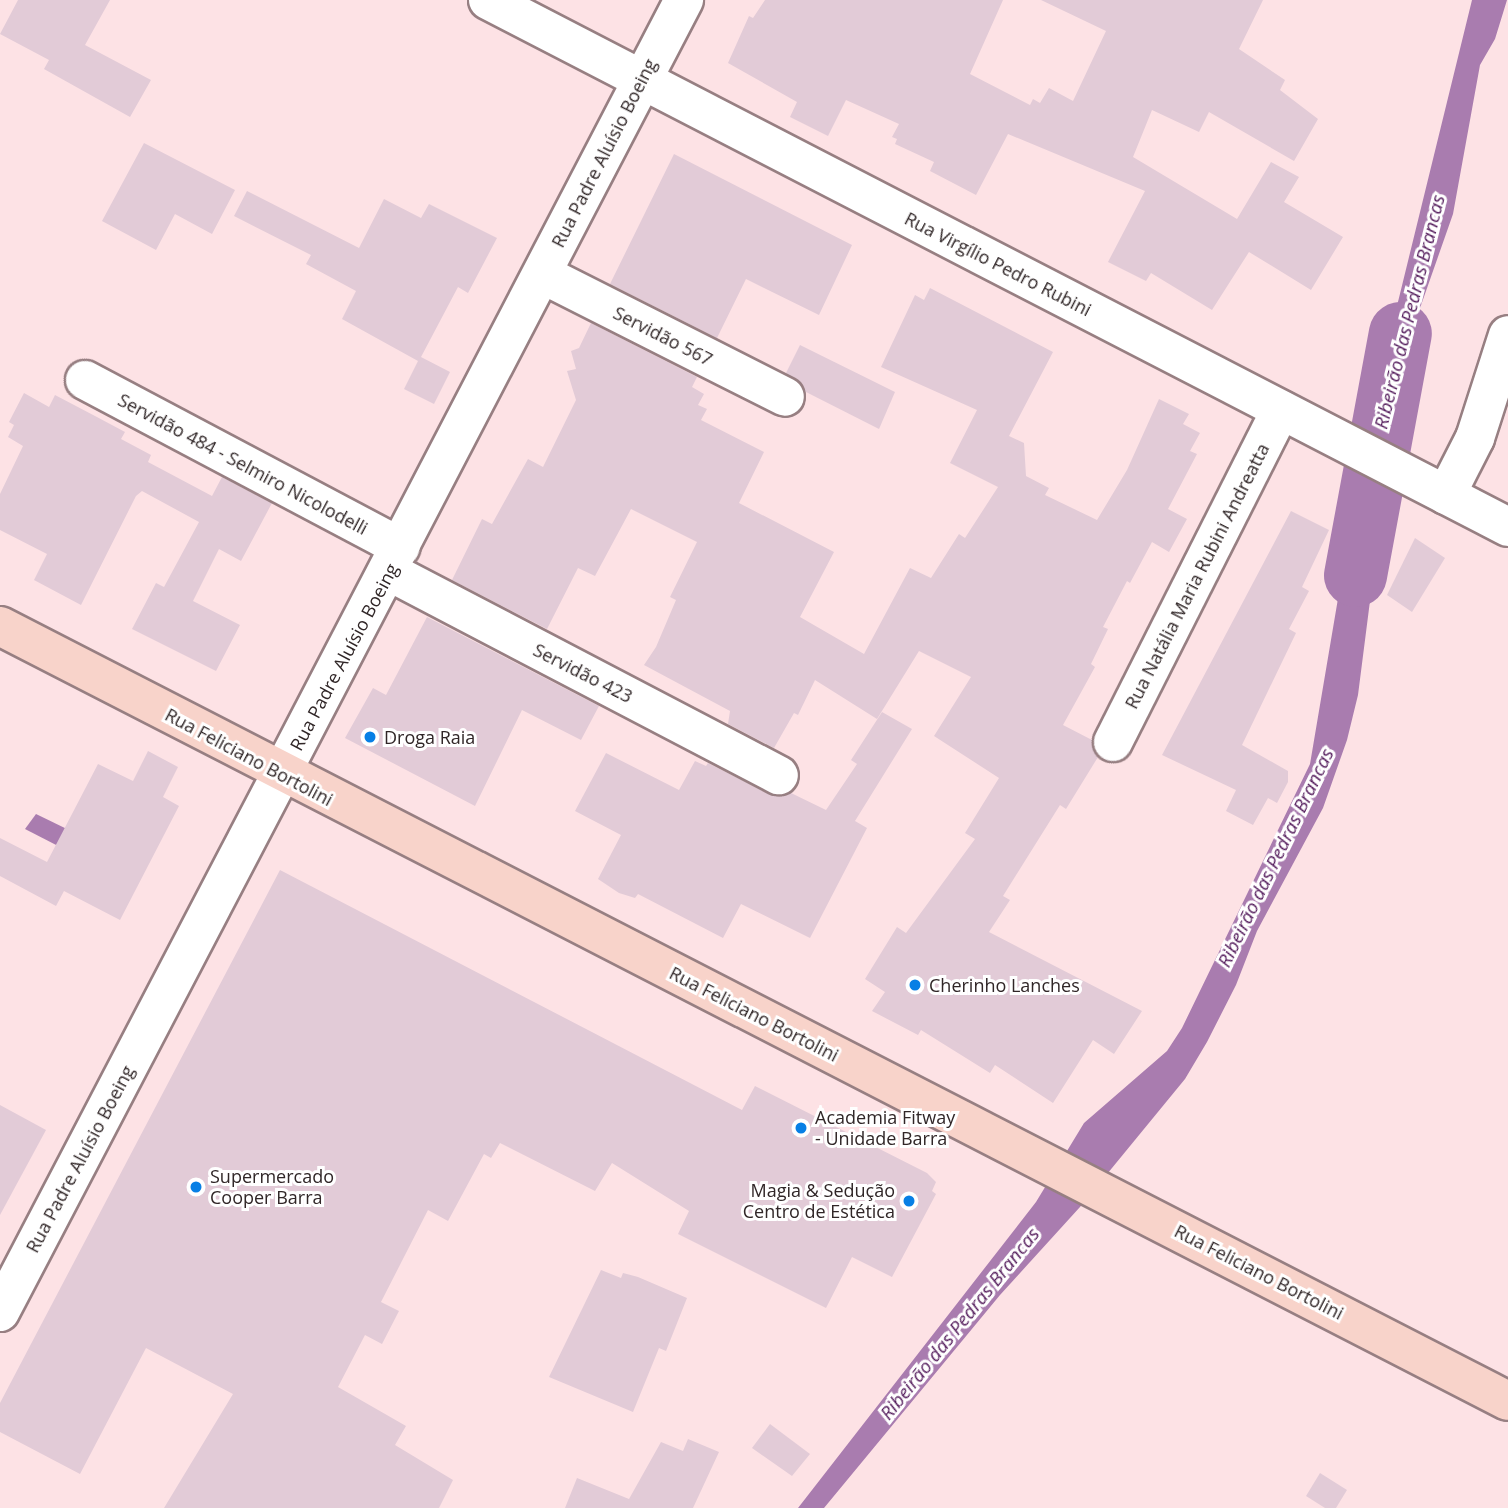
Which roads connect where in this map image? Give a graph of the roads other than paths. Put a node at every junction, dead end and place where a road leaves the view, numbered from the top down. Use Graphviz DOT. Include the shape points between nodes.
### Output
graph roads {
  1 [pos="488,0"];
  2 [pos="684,0"];
  3 [pos="642,80"];
  4 [pos="542,274"];
  5 [pos="1508,335"];
  6 [pos="85,380"];
  7 [pos="785,397"];
  8 [pos="1281,410"];
  9 [pos="1446,495"];
  10 [pos="1508,527"];
  11 [pos="394,559"];
  12 [pos="0,626"];
  13 [pos="1113,742"];
  14 [pos="281,774"];
  15 [pos="779,775"];
  16 [pos="0,1312"];
  17 [pos="1508,1401"];
  1 -- 3 [label="street, Rua Virgílio Pedro Rubini"];
  2 -- 3 [label="street, Rua Padre Aluísio Boeing"];
  3 -- 4 [label="street, Rua Padre Aluísio Boeing"];
  3 -- 8 [label="street, Rua Virgílio Pedro Rubini"];
  4 -- 7 [label="street, Servidão 567"];
  4 -- 11 [label="street, Rua Padre Aluísio Boeing"];
  5 -- 9 [label="street" via="1475,438"];
  6 -- 11 [label="street, Servidão 484 - Selmiro Nicolodelli"];
  8 -- 9 [label="street, Rua Virgílio Pedro Rubini"];
  8 -- 13 [label="street, Rua Natália Maria Rubini Andreatta"];
  9 -- 10 [label="street, Rua Virgílio Pedro Rubini"];
  11 -- 14 [label="street, Rua Padre Aluísio Boeing"];
  11 -- 15 [label="street, Servidão 423"];
  12 -- 14 [label="main road, Rua Feliciano Bortolini"];
  14 -- 16 [label="street, Rua Padre Aluísio Boeing"];
  14 -- 17 [label="main road, Rua Feliciano Bortolini"];
}
